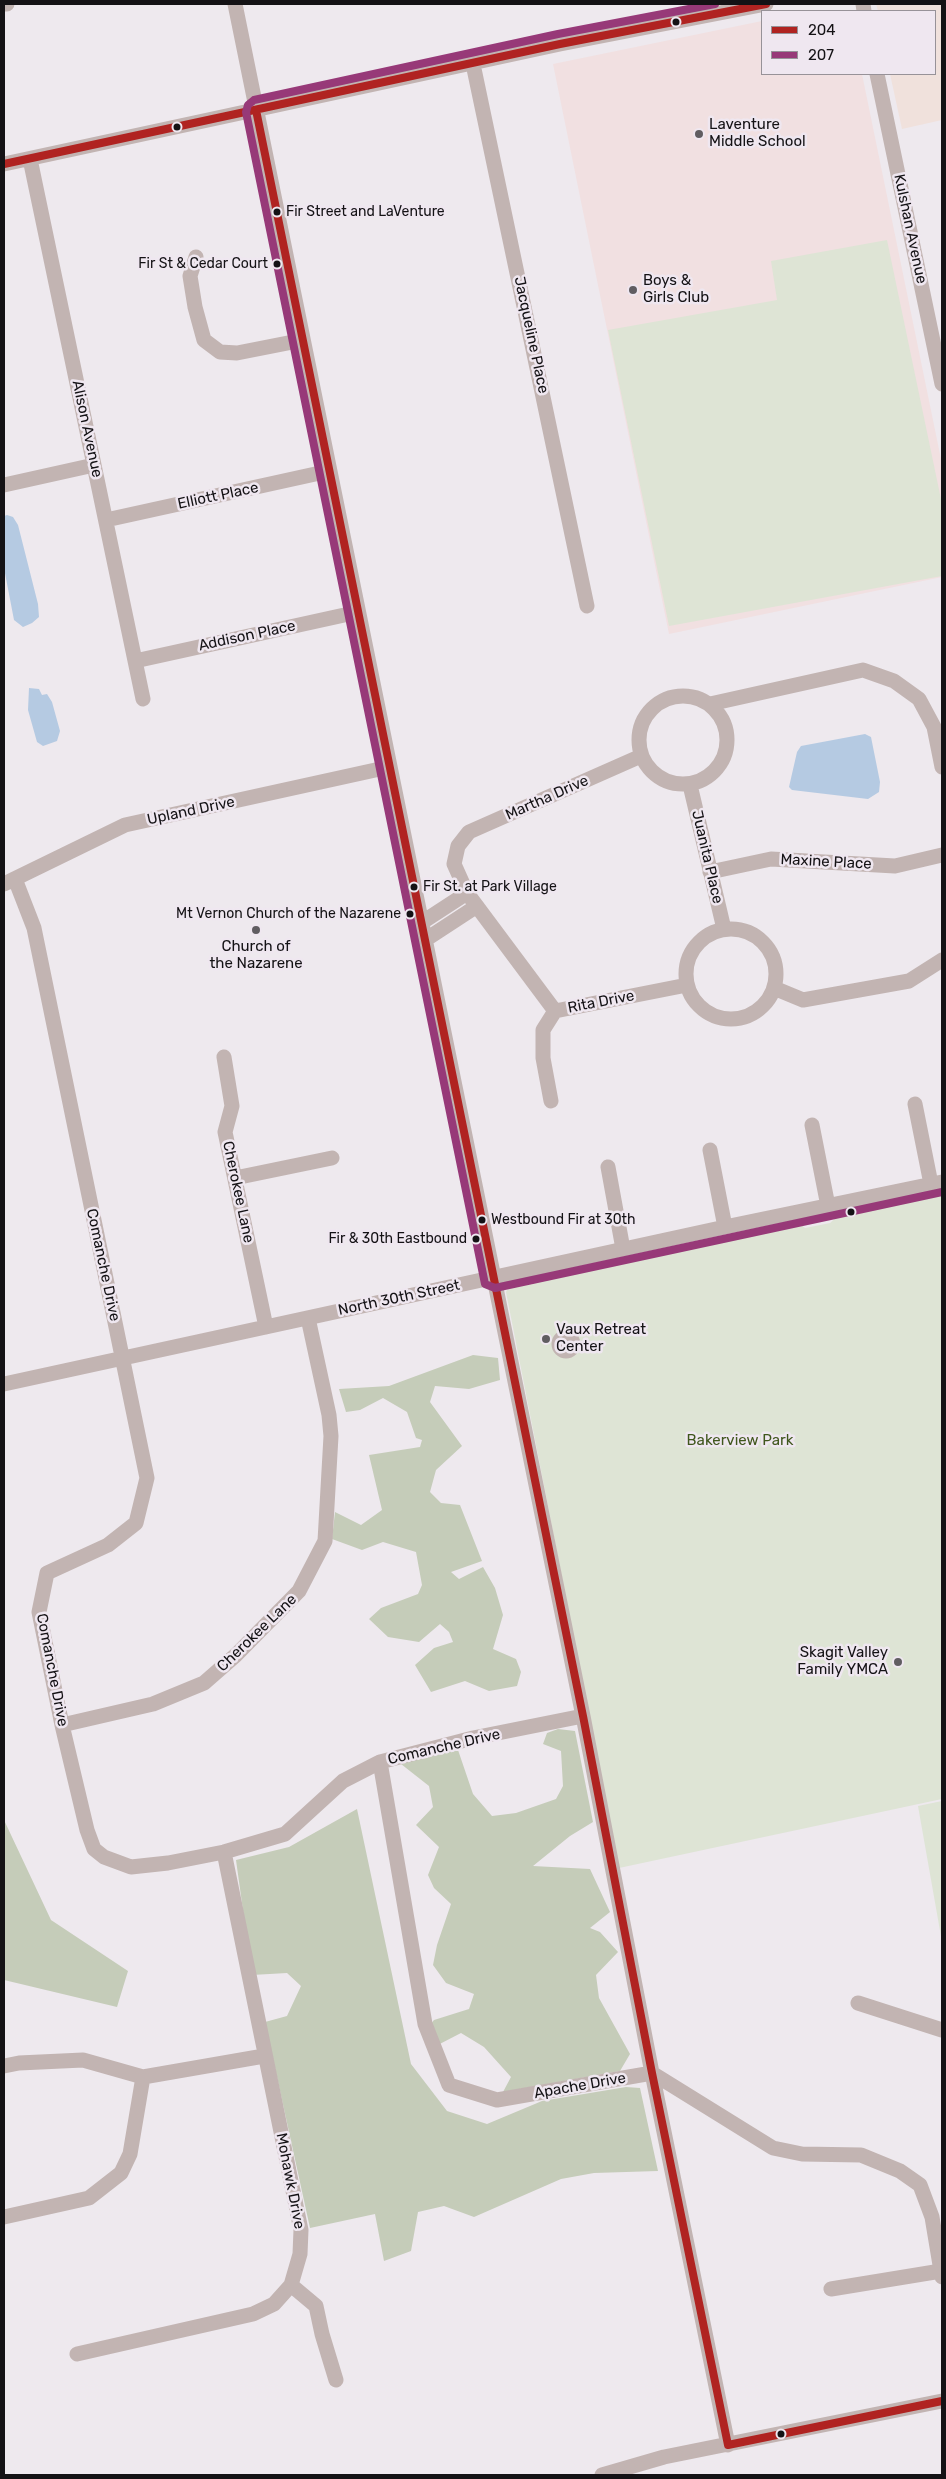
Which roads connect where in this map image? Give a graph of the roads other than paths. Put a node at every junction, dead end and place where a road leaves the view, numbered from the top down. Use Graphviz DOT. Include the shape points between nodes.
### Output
graph roads {
  1 [pos="235,4"];
  2 [pos="766,4"];
  3 [pos="732,7"];
  4 [pos="473,64"];
  5 [pos="877,75"];
  6 [pos="256,110"];
  7 [pos="30,158"];
  8 [pos="4,164"];
  9 [pos="196,258"];
  10 [pos="303,340"];
  11 [pos="942,384"];
  12 [pos="94,465"];
  13 [pos="329,471"];
  14 [pos="4,485"];
  15 [pos="106,520"];
  16 [pos="586,606"];
  17 [pos="358,612"];
  18 [pos="135,660"];
  19 [pos="143,699"];
  20 [pos="710,704"];
  21 [pos="641,756"];
  22 [pos="389,767"];
  23 [pos="942,767"];
  24 [pos="690,785"];
  25 [pos="458,846"];
  26 [pos="942,855"];
  27 [pos="710,872"];
  28 [pos="9,882"];
  29 [pos="467,893"];
  30 [pos="477,906"];
  31 [pos="422,923"];
  32 [pos="724,930"];
  33 [pos="425,940"];
  34 [pos="942,960"];
  35 [pos="687,985"];
  36 [pos="774,988"];
  37 [pos="555,1011"];
  38 [pos="224,1057"];
  39 [pos="551,1101"];
  40 [pos="915,1104"];
  41 [pos="812,1125"];
  42 [pos="710,1150"];
  43 [pos="332,1158"];
  44 [pos="608,1168"];
  45 [pos="235,1178"];
  46 [pos="937,1183"];
  47 [pos="828,1206"];
  48 [pos="725,1227"];
  49 [pos="624,1249"];
  50 [pos="493,1278"];
  51 [pos="308,1318"];
  52 [pos="266,1327"];
  53 [pos="122,1359"];
  54 [pos="4,1384"];
  55 [pos="583,1716"];
  56 [pos="62,1725"];
  57 [pos="380,1762"];
  58 [pos="224,1852"];
  59 [pos="858,2003"];
  60 [pos="942,2030"];
  61 [pos="264,2056"];
  62 [pos="4,2066"];
  63 [pos="652,2073"];
  64 [pos="143,2077"];
  65 [pos="4,2217"];
  66 [pos="942,2274"];
  67 [pos="291,2285"];
  68 [pos="831,2289"];
  69 [pos="77,2354"];
  70 [pos="336,2380"];
  71 [pos="942,2401"];
  72 [pos="728,2445"];
  73 [pos="602,2475"];
  1 -- 6 [label="street"];
  2 -- 3 [label="street"];
  3 -- 4 [label="street"];
  4 -- 6 [label="street"];
  4 -- 16 [label="street, Jacqueline Place"];
  5 -- 11 [label="street, Kulshan Avenue"];
  6 -- 7 [label="street"];
  6 -- 10 [label="street"];
  7 -- 8 [label="street"];
  7 -- 12 [label="street, Alison Avenue"];
  9 -- 10 [label="street" via="190,276 204,340 220,352 237,353"];
  10 -- 13 [label="street"];
  12 -- 14 [label="street"];
  12 -- 15 [label="street, Alison Avenue"];
  13 -- 15 [label="street, Elliott Place"];
  13 -- 17 [label="street"];
  15 -- 18 [label="street, Alison Avenue"];
  17 -- 18 [label="street, Addison Place"];
  17 -- 22 [label="street"];
  18 -- 19 [label="street, Alison Avenue"];
  20 -- 21 [label="street" via="692,696 673,696 656,704 643,719 638,737"];
  20 -- 23 [label="street" via="863,670 894,681 919,699 934,727"];
  20 -- 24 [label="street" via="722,717 727,733 727,751 720,766 707,778"];
  21 -- 24 [label="street" via="652,773 670,783"];
  21 -- 25 [label="street, Martha Drive" via="469,832"];
  22 -- 28 [label="street, Upland Drive" via="125,826"];
  22 -- 31 [label="street"];
  24 -- 27 [label="street, Juanita Place"];
  25 -- 29 [label="street, Rita Drive" via="454,864"];
  26 -- 27 [label="street, Maxine Place" via="895,866 771,859"];
  27 -- 32 [label="street, Juanita Place"];
  28 -- 53 [label="street, Comanche Drive" via="34,928"];
  29 -- 30 [label="street, Rita Drive"];
  29 -- 31 [label="street"];
  30 -- 33 [label="street"];
  30 -- 37 [label="street, Rita Drive"];
  31 -- 33 [label="street"];
  32 -- 35 [label="street" via="701,940 693,949 688,960"];
  32 -- 36 [label="street" via="739,930 753,935 765,945 773,958"];
  33 -- 50 [label="street"];
  34 -- 36 [label="street" via="909,981 802,1000"];
  35 -- 36 [label="street" via="692,998 702,1009 729,1019 743,1018 756,1011"];
  35 -- 37 [label="street, Rita Drive"];
  37 -- 39 [label="street" via="543,1030 543,1058"];
  38 -- 45 [label="street, Cherokee Lane" via="232,1106 225,1132"];
  40 -- 46 [label="street"];
  41 -- 47 [label="street"];
  42 -- 48 [label="street"];
  43 -- 45 [label="street"];
  44 -- 49 [label="street"];
  45 -- 52 [label="street, Cherokee Lane"];
  46 -- 47 [label="street, North 30th Street"];
  47 -- 48 [label="street, North 30th Street"];
  48 -- 49 [label="street, North 30th Street"];
  49 -- 50 [label="street, North 30th Street"];
  50 -- 51 [label="street, North 30th Street"];
  50 -- 55 [label="street"];
  51 -- 52 [label="street, North 30th Street"];
  51 -- 56 [label="street, Cherokee Lane" via="331,1436 324,1541 299,1591 204,1683 153,1704"];
  52 -- 53 [label="street, North 30th Street"];
  53 -- 54 [label="street, North 30th Street"];
  53 -- 56 [label="street, Comanche Drive" via="147,1478 136,1523 108,1545 47,1573 39,1612"];
  55 -- 57 [label="street, Comanche Drive" via="473,1738"];
  55 -- 63 [label="street"];
  56 -- 58 [label="street, Comanche Drive" via="87,1830 94,1849 104,1857 131,1867"];
  57 -- 58 [label="street, Comanche Drive" via="343,1781 285,1834"];
  57 -- 63 [label="street, Apache Drive" via="426,2024 449,2085 497,2100"];
  58 -- 61 [label="street, Mohawk Drive"];
  59 -- 60 [label="street"];
  61 -- 64 [label="street"];
  61 -- 67 [label="street, Mohawk Drive" via="301,2230 300,2254"];
  62 -- 64 [label="street" via="83,2060"];
  63 -- 66 [label="street" via="773,2148 802,2154 861,2155 900,2171 920,2186 932,2217"];
  63 -- 72 [label="street"];
  64 -- 65 [label="street" via="130,2154 121,2173 89,2198"];
  66 -- 68 [label="street"];
  67 -- 69 [label="street, Mohawk Drive" via="274,2304 253,2314"];
  67 -- 70 [label="street" via="316,2306"];
  71 -- 72 [label="street"];
  72 -- 73 [label="street" via="664,2457"];
}
